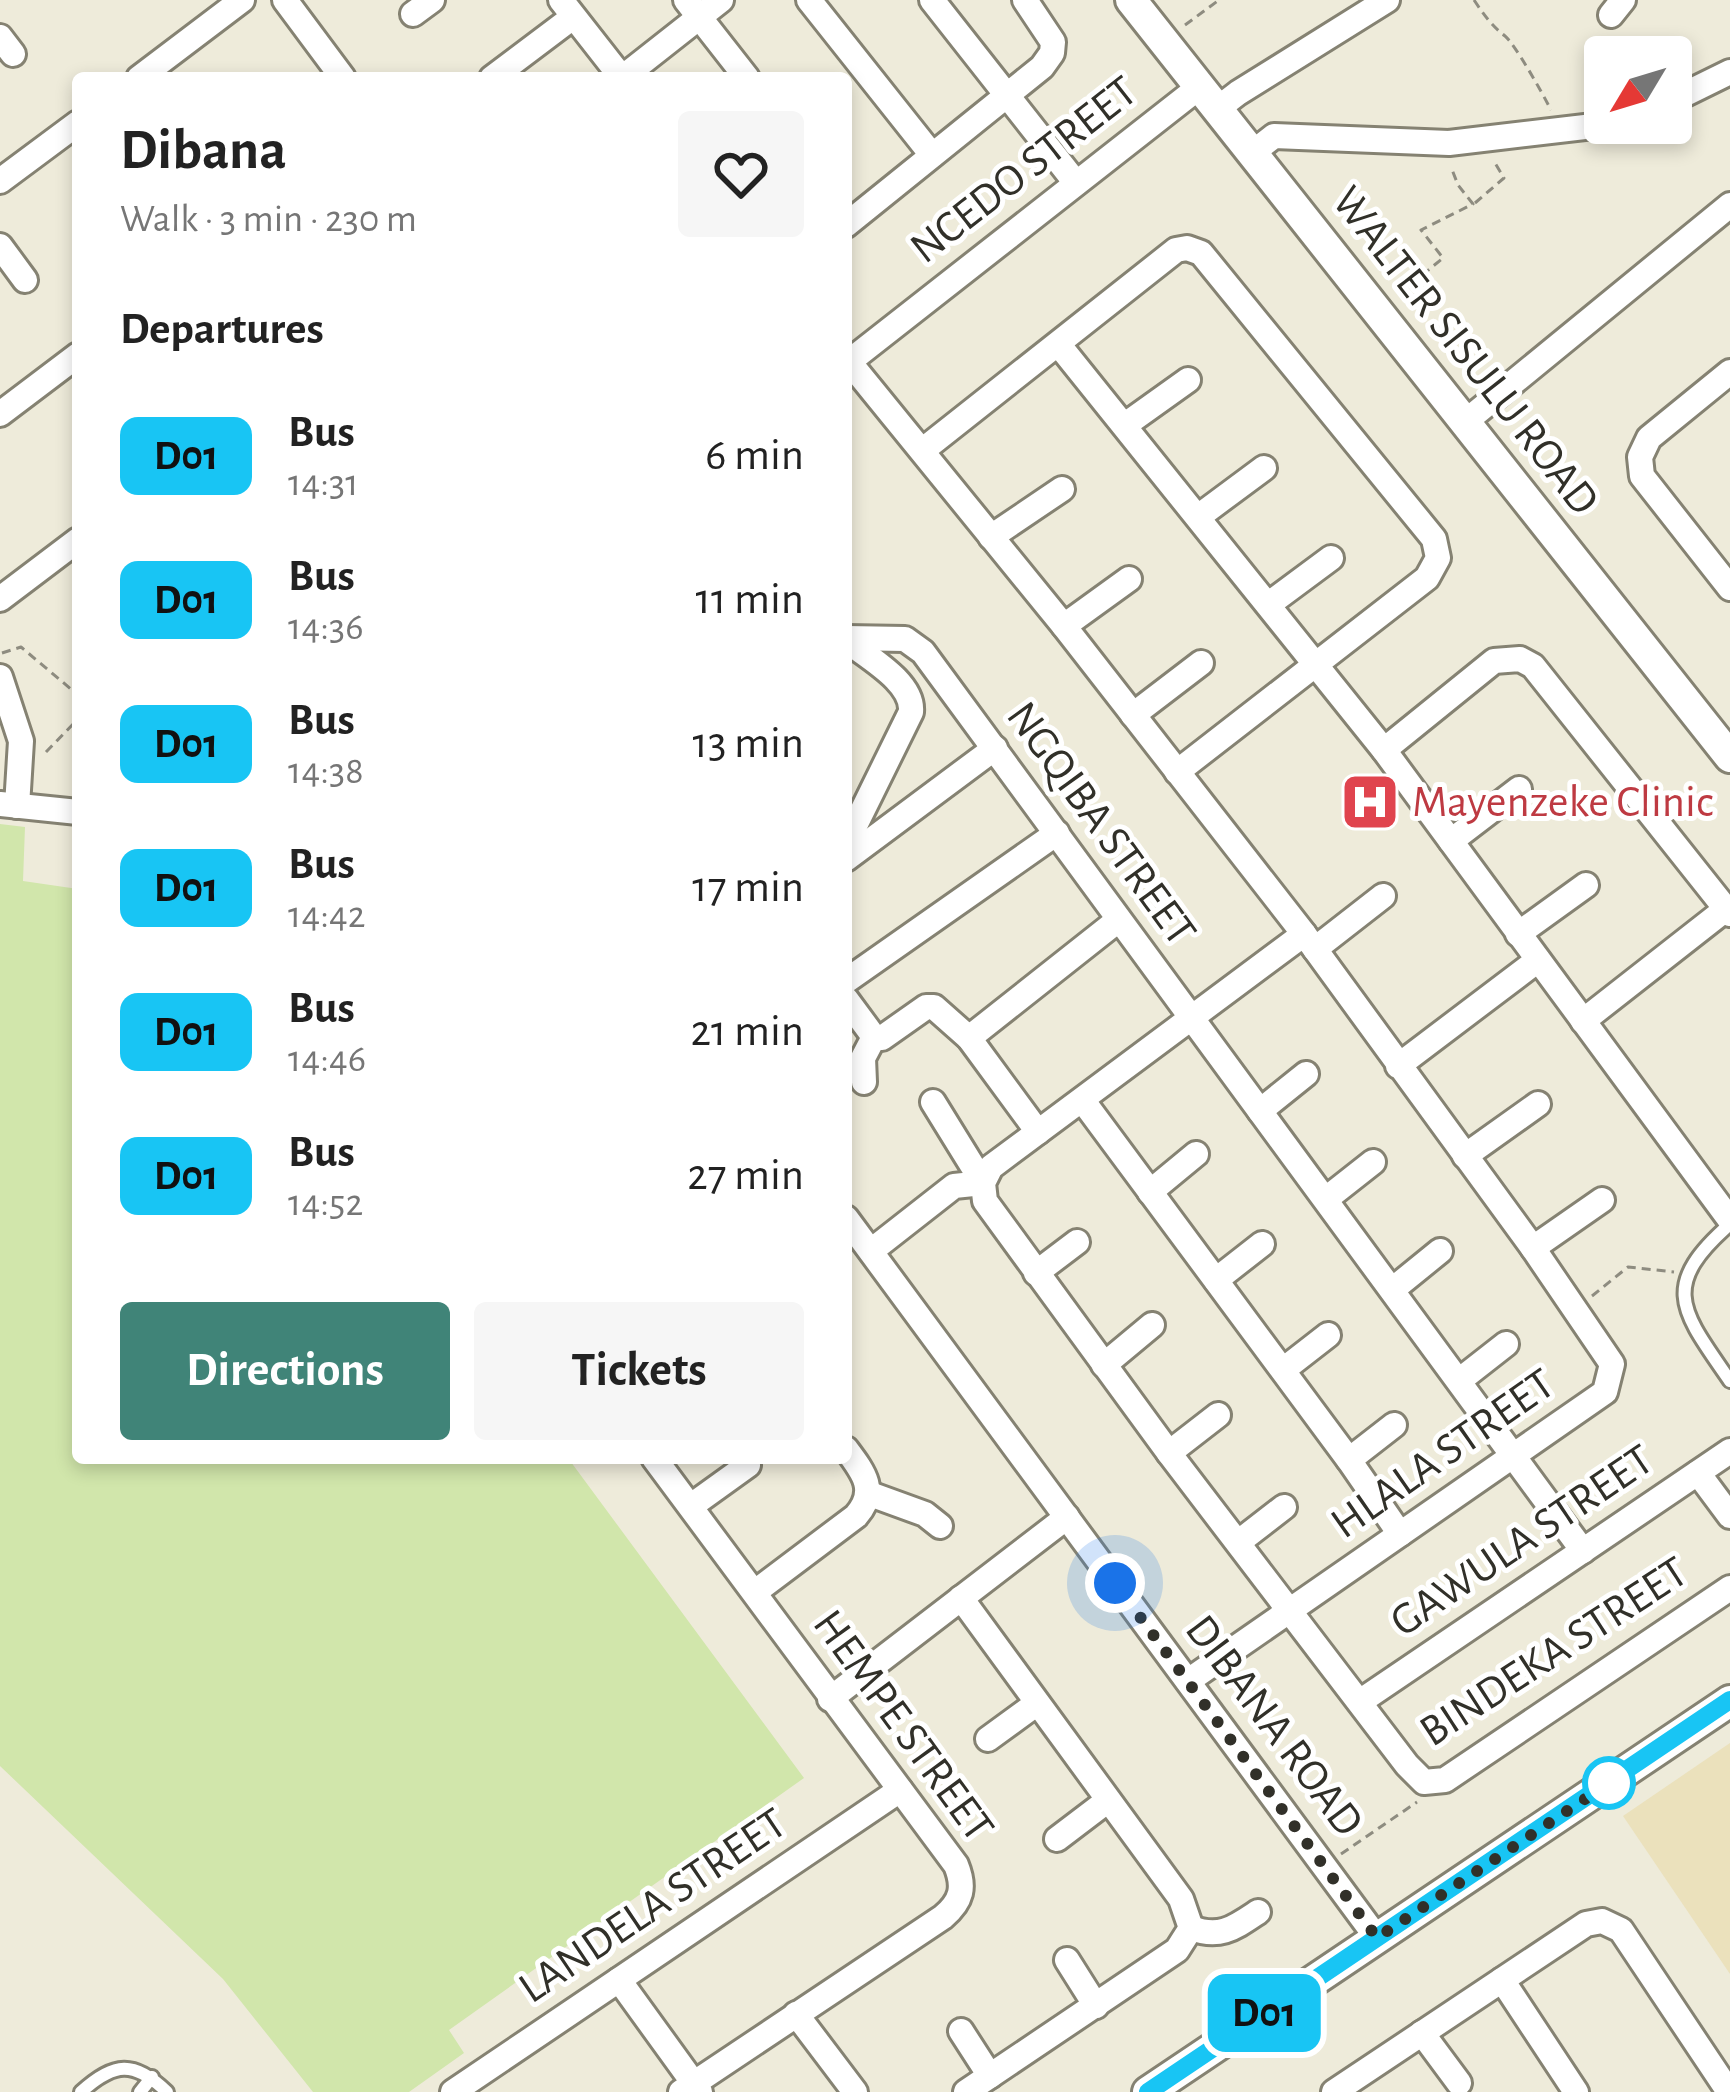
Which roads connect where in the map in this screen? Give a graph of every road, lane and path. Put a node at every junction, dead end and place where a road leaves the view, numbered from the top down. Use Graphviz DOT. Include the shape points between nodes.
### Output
graph roads {
  1 [pos="242,0"];
  2 [pos="285,0"];
  3 [pos="721,0"];
  4 [pos="809,0"];
  5 [pos="932,0"];
  6 [pos="1025,0"];
  7 [pos="1131,0"];
  8 [pos="1219,0"];
  9 [pos="1387,0"];
  10 [pos="1474,0"];
  11 [pos="567,8"];
  12 [pos="693,9"];
  13 [pos="1184,26"];
  14 [pos="166,57"];
  15 [pos="147,72"];
  16 [pos="178,72"];
  17 [pos="339,72"];
  18 [pos="498,72"];
  19 [pos="617,72"];
  20 [pos="628,72"];
  21 [pos="742,72"];
  22 [pos="1730,72"];
  23 [pos="1692,91"];
  24 [pos="1008,96"];
  25 [pos="1207,99"];
  26 [pos="1552,112"];
  27 [pos="1584,128"];
  28 [pos="72,134"];
  29 [pos="1481,141"];
  30 [pos="1448,143"];
  31 [pos="932,154"];
  32 [pos="1251,154"];
  33 [pos="0,181"];
  34 [pos="1076,183"];
  35 [pos="1474,204"];
  36 [pos="1730,206"];
  37 [pos="852,214"];
  38 [pos="0,246"];
  39 [pos="25,280"];
  40 [pos="1399,294"];
  41 [pos="1059,345"];
  42 [pos="852,357"];
  43 [pos="72,360"];
  44 [pos="852,367"];
  45 [pos="1730,372"];
  46 [pos="1188,380"];
  47 [pos="0,414"];
  48 [pos="1465,422"];
  49 [pos="1125,425"];
  50 [pos="923,450"];
  51 [pos="1264,468"];
  52 [pos="1062,489"];
  53 [pos="1198,517"];
  54 [pos="991,537"];
  55 [pos="72,545"];
  56 [pos="1331,558"];
  57 [pos="1129,579"];
  58 [pos="1730,588"];
  59 [pos="0,599"];
  60 [pos="1269,604"];
  61 [pos="1064,626"];
  62 [pos="852,639"];
  63 [pos="852,644"];
  64 [pos="0,654"];
  65 [pos="1201,663"];
  66 [pos="1318,666"];
  67 [pos="0,677"];
  68 [pos="72,690"];
  69 [pos="1133,715"];
  70 [pos="72,725"];
  71 [pos="995,748"];
  72 [pos="1384,750"];
  73 [pos="1730,757"];
  74 [pos="1177,772"];
  75 [pos="20,779"];
  76 [pos="1519,789"];
  77 [pos="9,806"];
  78 [pos="72,811"];
  79 [pos="852,832"];
  80 [pos="1057,833"];
  81 [pos="1451,841"];
  82 [pos="852,855"];
  83 [pos="1586,885"];
  84 [pos="1383,896"];
  85 [pos="1728,911"];
  86 [pos="1118,920"];
  87 [pos="1518,934"];
  88 [pos="1309,942"];
  89 [pos="1538,961"];
  90 [pos="852,977"];
  91 [pos="852,1007"];
  92 [pos="1192,1018"];
  93 [pos="1583,1021"];
  94 [pos="874,1037"];
  95 [pos="969,1038"];
  96 [pos="1398,1066"];
  97 [pos="1306,1074"];
  98 [pos="864,1082"];
  99 [pos="1083,1101"];
  100 [pos="933,1102"];
  101 [pos="1538,1104"];
  102 [pos="1261,1111"];
  103 [pos="1038,1132"];
  104 [pos="1196,1154"];
  105 [pos="1465,1156"];
  106 [pos="1373,1162"];
  107 [pos="983,1183"];
  108 [pos="1150,1192"];
  109 [pos="1325,1198"];
  110 [pos="1602,1200"];
  111 [pos="1730,1222"];
  112 [pos="852,1226"];
  113 [pos="1077,1242"];
  114 [pos="1262,1244"];
  115 [pos="1533,1248"];
  116 [pos="871,1251"];
  117 [pos="1440,1251"];
  118 [pos="1036,1273"];
  119 [pos="1685,1274"];
  120 [pos="1216,1280"];
  121 [pos="1393,1290"];
  122 [pos="1576,1308"];
  123 [pos="1152,1325"];
  124 [pos="1328,1335"];
  125 [pos="1506,1344"];
  126 [pos="1104,1365"];
  127 [pos="1282,1370"];
  128 [pos="1460,1380"];
  129 [pos="1730,1381"];
  130 [pos="1218,1415"];
  131 [pos="1394,1425"];
  132 [pos="1730,1451"];
  133 [pos="1169,1453"];
  134 [pos="1515,1455"];
  135 [pos="852,1458"];
  136 [pos="1349,1460"];
  137 [pos="660,1464"];
  138 [pos="748,1465"];
  139 [pos="1698,1473"];
  140 [pos="870,1494"];
  141 [pos="691,1506"];
  142 [pos="1284,1507"];
  143 [pos="1730,1516"];
  144 [pos="1067,1517"];
  145 [pos="940,1526"];
  146 [pos="1400,1534"];
  147 [pos="1240,1541"];
  148 [pos="1582,1551"];
  149 [pos="1730,1588"];
  150 [pos="755,1592"];
  151 [pos="962,1598"];
  152 [pos="1292,1609"];
  153 [pos="1188,1682"];
  154 [pos="830,1699"];
  155 [pos="1360,1701"];
  156 [pos="1730,1701"];
  157 [pos="1036,1704"];
  158 [pos="988,1738"];
  159 [pos="1424,1782"];
  160 [pos="900,1790"];
  161 [pos="1107,1801"];
  162 [pos="1057,1839"];
  163 [pos="1325,1866"];
  164 [pos="1258,1912"];
  165 [pos="1191,1928"];
  166 [pos="1377,1938"];
  167 [pos="1067,1960"];
  168 [pos="619,1980"];
  169 [pos="1502,1980"];
  170 [pos="1096,2006"];
  171 [pos="796,2014"];
  172 [pos="961,2031"];
  173 [pos="1422,2033"];
  174 [pos="990,2076"];
  175 [pos="152,2078"];
  176 [pos="1459,2084"];
  177 [pos="691,2089"];
  178 [pos="81,2092"];
  179 [pos="140,2092"];
  180 [pos="167,2092"];
  181 [pos="453,2092"];
  182 [pos="854,2092"];
  183 [pos="966,2092"];
  184 [pos="1148,2092"];
  185 [pos="1334,2092"];
  186 [pos="1576,2092"];
  187 [pos="1729,2092"];
  1 -- 14 [label="street"];
  2 -- 17 [label="street"];
  3 -- 12 [label="street"];
  4 -- 31 [label="street"];
  5 -- 24 [label="street"];
  6 -- 24 [label="street" via="1048,31 1052,53"];
  7 -- 25 [label="street, WALTER SISULU ROAD"];
  8 -- 13 [label="path"];
  9 -- 25 [label="street, NCEDO STREET"];
  10 -- 26 [label="path"];
  11 -- 18 [label="street"];
  11 -- 19 [label="street"];
  12 -- 20 [label="street"];
  12 -- 21 [label="street"];
  14 -- 15 [label="street"];
  14 -- 16 [label="street"];
  22 -- 23 [label="street"];
  24 -- 31 [label="street"];
  24 -- 34 [label="street"];
  25 -- 32 [label="street, WALTER SISULU ROAD"];
  25 -- 34 [label="street, NCEDO STREET"];
  27 -- 29 [label="street"];
  28 -- 33 [label="street"];
  29 -- 30 [label="street"];
  29 -- 35 [label="path" via="1504,178"];
  30 -- 32 [label="street" via="1274,136"];
  30 -- 35 [label="path" via="1458,185"];
  31 -- 37 [label="street"];
  32 -- 48 [label="street, WALTER SISULU ROAD"];
  34 -- 42 [label="street, NCEDO STREET"];
  35 -- 40 [label="path" via="1420,230 1443,259"];
  36 -- 48 [label="street"];
  38 -- 39 [label="street"];
  41 -- 49 [label="street"];
  41 -- 50 [label="street"];
  41 -- 66 [label="street" via="1176,250 1201,253 1434,539 1438,558 1427,578"];
  43 -- 47 [label="street"];
  44 -- 50 [label="street, HLALA STREET"];
  45 -- 58 [label="street" via="1648,438 1640,458 1642,476"];
  46 -- 49 [label="street"];
  48 -- 73 [label="street, WALTER SISULU ROAD"];
  49 -- 53 [label="street"];
  50 -- 54 [label="street, HLALA STREET"];
  51 -- 53 [label="street"];
  52 -- 54 [label="street"];
  53 -- 60 [label="street"];
  54 -- 61 [label="street, HLALA STREET"];
  55 -- 59 [label="street"];
  56 -- 60 [label="street"];
  57 -- 61 [label="street"];
  60 -- 66 [label="street"];
  61 -- 69 [label="street, HLALA STREET"];
  62 -- 71 [label="street, NGQIBA STREET" via="905,639 923,652"];
  63 -- 79 [label="street" via="912,700"];
  64 -- 68 [label="path" via="20,647"];
  65 -- 69 [label="street"];
  66 -- 72 [label="street"];
  66 -- 74 [label="street"];
  67 -- 75 [label="street" via="21,741"];
  69 -- 74 [label="street, HLALA STREET"];
  70 -- 75 [label="path"];
  71 -- 80 [label="street, NGQIBA STREET"];
  71 -- 82 [label="street"];
  72 -- 81 [label="street"];
  72 -- 85 [label="street" via="1494,661 1520,659"];
  74 -- 88 [label="street, HLALA STREET"];
  75 -- 77 [label="street"];
  76 -- 81 [label="street"];
  77 -- 78 [label="street"];
  80 -- 86 [label="street, NGQIBA STREET"];
  80 -- 90 [label="street"];
  81 -- 87 [label="street"];
  83 -- 87 [label="street"];
  84 -- 88 [label="street"];
  85 -- 93 [label="street"];
  86 -- 92 [label="street, NGQIBA STREET"];
  86 -- 95 [label="street"];
  87 -- 89 [label="street"];
  88 -- 92 [label="street"];
  88 -- 96 [label="street, HLALA STREET"];
  89 -- 93 [label="street"];
  89 -- 96 [label="street"];
  91 -- 94 [label="street"];
  92 -- 99 [label="street"];
  92 -- 102 [label="street, NGQIBA STREET"];
  93 -- 111 [label="street"];
  94 -- 95 [label="street" via="934,1007"];
  94 -- 98 [label="street" via="863,1058"];
  95 -- 103 [label="street"];
  96 -- 105 [label="street, HLALA STREET"];
  97 -- 102 [label="street"];
  99 -- 103 [label="street"];
  99 -- 108 [label="street"];
  100 -- 107 [label="street, BINDEKA STREET"];
  101 -- 105 [label="street"];
  102 -- 109 [label="street, NGQIBA STREET"];
  103 -- 107 [label="street" via="991,1167"];
  104 -- 108 [label="street"];
  105 -- 115 [label="street, HLALA STREET"];
  106 -- 109 [label="street"];
  107 -- 116 [label="street" via="955,1186"];
  107 -- 118 [label="street, BINDEKA STREET" via="985,1201"];
  108 -- 120 [label="street"];
  109 -- 121 [label="street, NGQIBA STREET"];
  110 -- 115 [label="street"];
  111 -- 119 [label="lane"];
  112 -- 116 [label="street, DIBANA ROAD"];
  113 -- 118 [label="street"];
  114 -- 120 [label="street"];
  115 -- 122 [label="street, HLALA STREET"];
  116 -- 144 [label="street, DIBANA ROAD"];
  117 -- 121 [label="street"];
  118 -- 126 [label="street, BINDEKA STREET"];
  119 -- 122 [label="path" via="1628,1267"];
  119 -- 129 [label="lane" via="1684,1305"];
  120 -- 127 [label="street"];
  121 -- 128 [label="street, NGQIBA STREET"];
  122 -- 134 [label="street, HLALA STREET" via="1612,1364 1609,1386"];
  123 -- 126 [label="street"];
  124 -- 127 [label="street"];
  125 -- 128 [label="street"];
  126 -- 133 [label="street, BINDEKA STREET"];
  127 -- 136 [label="street"];
  128 -- 134 [label="street, NGQIBA STREET"];
  130 -- 133 [label="street"];
  131 -- 136 [label="street"];
  132 -- 139 [label="street, GAWULA STREET"];
  133 -- 147 [label="street, BINDEKA STREET"];
  134 -- 146 [label="street, HLALA STREET"];
  134 -- 148 [label="street, NGQIBA STREET"];
  135 -- 140 [label="street"];
  136 -- 146 [label="street"];
  137 -- 141 [label="street, HEMPE STREET"];
  138 -- 141 [label="street"];
  139 -- 143 [label="street"];
  139 -- 148 [label="street, GAWULA STREET"];
  140 -- 145 [label="street"];
  140 -- 150 [label="street" via="856,1516"];
  141 -- 150 [label="street, HEMPE STREET"];
  142 -- 147 [label="street"];
  144 -- 151 [label="street"];
  144 -- 153 [label="street, DIBANA ROAD"];
  146 -- 152 [label="street, HLALA STREET"];
  147 -- 152 [label="street, BINDEKA STREET"];
  148 -- 155 [label="street, GAWULA STREET"];
  149 -- 159 [label="street, BINDEKA STREET" via="1445,1780"];
  150 -- 154 [label="street, HEMPE STREET"];
  151 -- 154 [label="street"];
  151 -- 157 [label="street"];
  152 -- 153 [label="street, HLALA STREET"];
  152 -- 155 [label="street, BINDEKA STREET"];
  153 -- 163 [label="street, DIBANA ROAD"];
  154 -- 160 [label="street, HEMPE STREET"];
  155 -- 159 [label="street, BINDEKA STREET"];
  156 -- 166 [label="street"];
  157 -- 158 [label="street"];
  157 -- 161 [label="street"];
  159 -- 163 [label="path" via="1418,1802"];
  160 -- 168 [label="street, LANDELA STREET"];
  160 -- 171 [label="street, HEMPE STREET" via="956,1864 962,1894 943,1917"];
  161 -- 162 [label="street"];
  161 -- 165 [label="street" via="1181,1899"];
  163 -- 166 [label="street, DIBANA ROAD"];
  164 -- 165 [label="street" via="1223,1933"];
  165 -- 170 [label="street" via="1177,1950"];
  166 -- 184 [label="street"];
  167 -- 170 [label="street"];
  168 -- 177 [label="street"];
  168 -- 181 [label="street, LANDELA STREET"];
  169 -- 173 [label="street"];
  169 -- 186 [label="street"];
  169 -- 187 [label="street" via="1586,1924 1611,1923"];
  170 -- 174 [label="street"];
  171 -- 177 [label="street, HEMPE STREET"];
  171 -- 182 [label="street"];
  172 -- 174 [label="street"];
  173 -- 176 [label="street"];
  173 -- 185 [label="street"];
  174 -- 183 [label="street"];
  175 -- 178 [label="lane" via="126,2067"];
  175 -- 179 [label="lane"];
  175 -- 180 [label="lane"];
}
